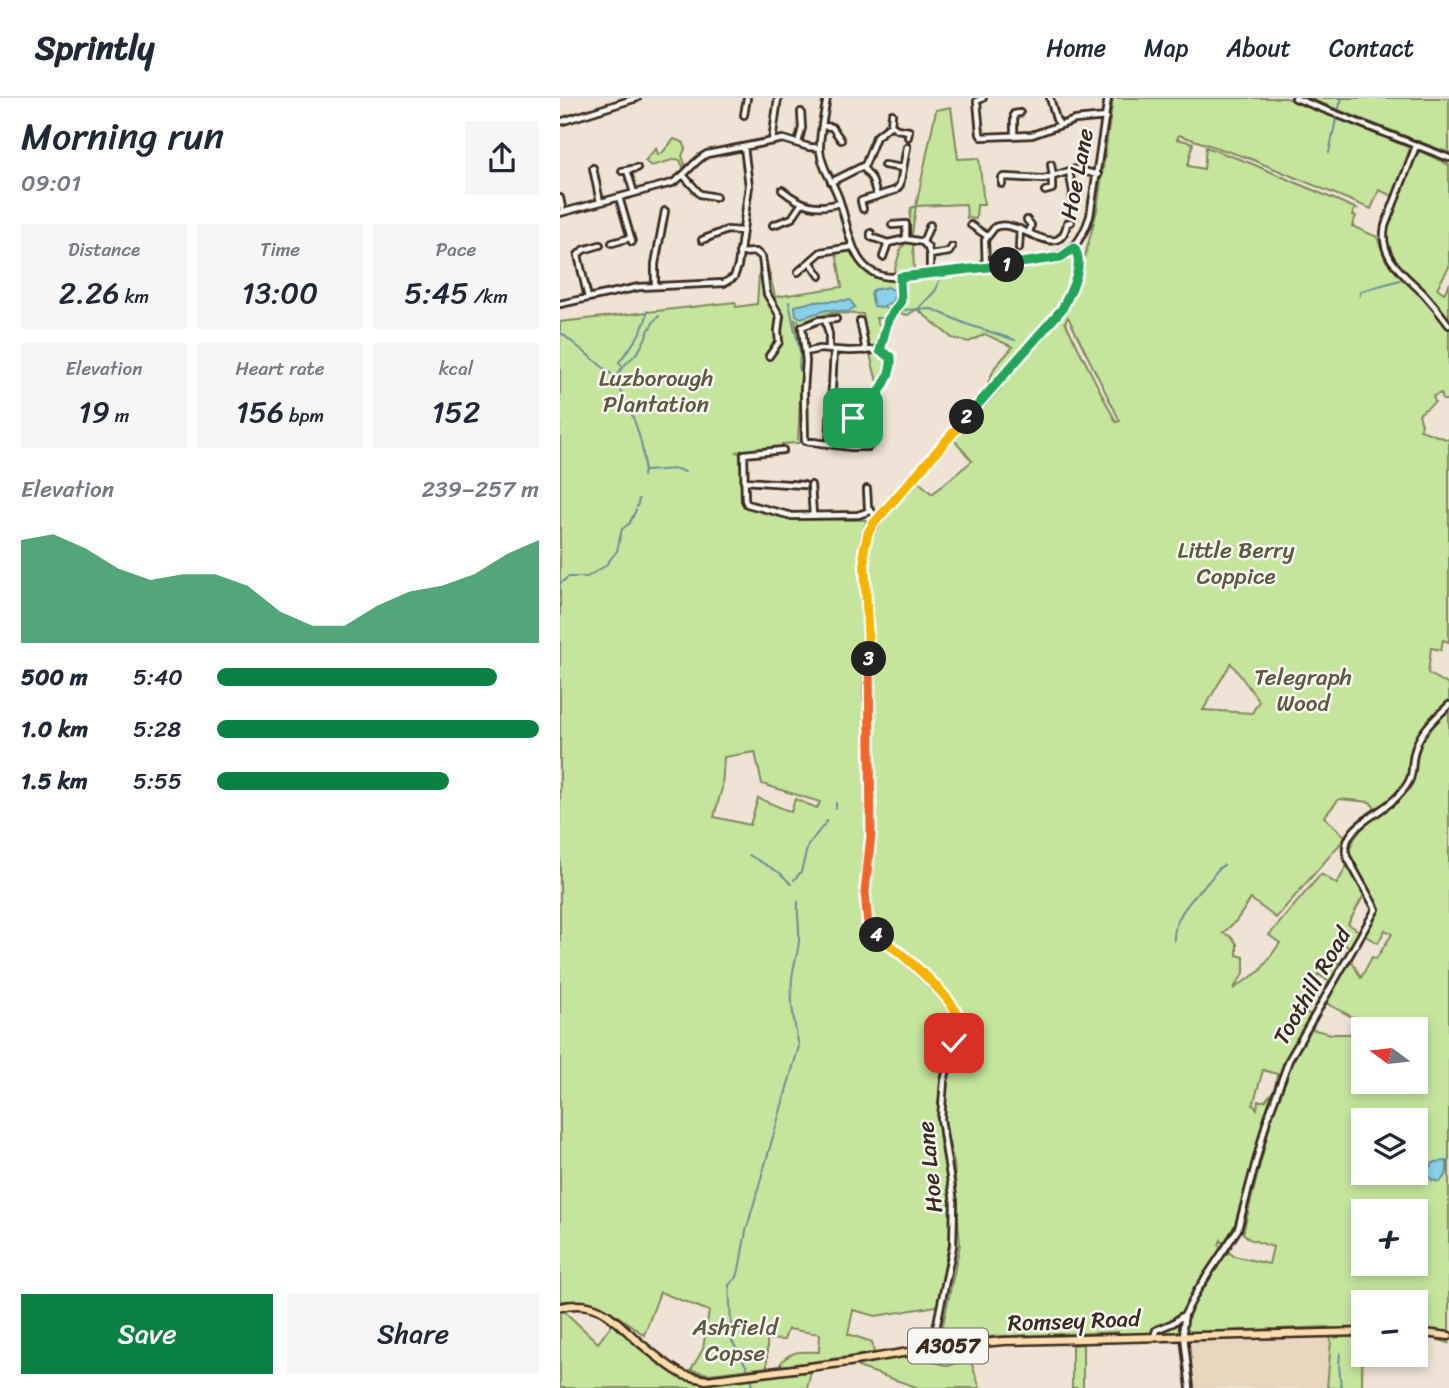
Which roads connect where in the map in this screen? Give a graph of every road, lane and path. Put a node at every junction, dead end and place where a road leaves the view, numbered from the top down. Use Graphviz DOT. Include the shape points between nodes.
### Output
graph roads {
  1 [pos="637,98"];
  2 [pos="747,98"];
  3 [pos="778,98"];
  4 [pos="827,98"];
  5 [pos="983,98"];
  6 [pos="1050,98"];
  7 [pos="1108,98"];
  8 [pos="1294,98"];
  9 [pos="801,111"];
  10 [pos="1020,113"];
  11 [pos="892,114"];
  12 [pos="744,115"];
  13 [pos="1105,117"];
  14 [pos="560,122"];
  15 [pos="891,125"];
  16 [pos="1060,125"];
  17 [pos="823,126"];
  18 [pos="909,131"];
  19 [pos="1014,136"];
  20 [pos="841,140"];
  21 [pos="772,141"];
  22 [pos="798,143"];
  23 [pos="1416,146"];
  24 [pos="744,147"];
  25 [pos="907,147"];
  26 [pos="820,148"];
  27 [pos="1449,158"];
  28 [pos="884,164"];
  29 [pos="1051,164"];
  30 [pos="863,167"];
  31 [pos="593,168"];
  32 [pos="637,168"];
  33 [pos="903,168"];
  34 [pos="1069,171"];
  35 [pos="995,174"];
  36 [pos="1097,174"];
  37 [pos="684,176"];
  38 [pos="1052,177"];
  39 [pos="831,182"];
  40 [pos="782,190"];
  41 [pos="1045,191"];
  42 [pos="634,193"];
  43 [pos="877,196"];
  44 [pos="619,197"];
  45 [pos="716,197"];
  46 [pos="560,198"];
  47 [pos="600,202"];
  48 [pos="802,202"];
  49 [pos="841,203"];
  50 [pos="1072,203"];
  51 [pos="863,209"];
  52 [pos="665,211"];
  53 [pos="562,213"];
  54 [pos="1031,221"];
  55 [pos="1067,222"];
  56 [pos="773,225"];
  57 [pos="892,225"];
  58 [pos="930,225"];
  59 [pos="971,225"];
  60 [pos="1020,229"];
  61 [pos="742,231"];
  62 [pos="871,233"];
  63 [pos="1029,233"];
  64 [pos="987,236"];
  65 [pos="906,239"];
  66 [pos="701,240"];
  67 [pos="923,242"];
  68 [pos="612,243"];
  69 [pos="888,243"];
  70 [pos="852,247"];
  71 [pos="1019,247"];
  72 [pos="597,248"];
  73 [pos="1074,248"];
  74 [pos="740,253"];
  75 [pos="930,256"];
  76 [pos="883,257"];
  77 [pos="953,258"];
  78 [pos="810,262"];
  79 [pos="986,267"];
  80 [pos="798,271"];
  81 [pos="930,273"];
  82 [pos="820,276"];
  83 [pos="900,277"];
  84 [pos="655,286"];
  85 [pos="588,298"];
  86 [pos="560,304"];
  87 [pos="836,319"];
  88 [pos="825,320"];
  89 [pos="860,321"];
  90 [pos="1449,325"];
  91 [pos="832,350"];
  92 [pos="866,351"];
  93 [pos="880,351"];
  94 [pos="806,352"];
  95 [pos="769,356"];
  96 [pos="831,417"];
  97 [pos="867,418"];
  98 [pos="829,443"];
  99 [pos="783,450"];
  100 [pos="744,481"];
  101 [pos="804,485"];
  102 [pos="811,485"];
  103 [pos="867,489"];
  104 [pos="870,511"];
  105 [pos="813,515"];
  106 [pos="878,518"];
  107 [pos="1449,705"];
  108 [pos="560,1307"];
  109 [pos="1185,1314"];
  110 [pos="1351,1332"];
  111 [pos="1428,1333"];
  112 [pos="1185,1335"];
  113 [pos="1449,1336"];
  114 [pos="1154,1337"];
  115 [pos="932,1348"];
  116 [pos="1190,1388"];
  1 -- 14 [label="street"];
  2 -- 12 [label="street"];
  3 -- 21 [label="street"];
  4 -- 17 [label="street"];
  5 -- 19 [label="street" via="977,101 981,136"];
  6 -- 16 [label="street"];
  7 -- 13 [label="street, Hoe Lane"];
  8 -- 23 [label="street"];
  9 -- 22 [label="street"];
  10 -- 19 [label="street" via="1014,114"];
  11 -- 15 [label="street"];
  13 -- 16 [label="street"];
  13 -- 36 [label="street, Hoe Lane"];
  15 -- 18 [label="street"];
  15 -- 30 [label="street" via="875,139"];
  16 -- 19 [label="street"];
  17 -- 20 [label="street" via="834,129"];
  17 -- 26 [label="street"];
  21 -- 22 [label="street"];
  21 -- 24 [label="street"];
  22 -- 26 [label="street"];
  23 -- 27 [label="street"];
  23 -- 90 [label="street" via="1385,226 1384,245 1397,269"];
  24 -- 37 [label="street" via="703,156"];
  24 -- 61 [label="street" via="749,182"];
  25 -- 33 [label="street"];
  26 -- 39 [label="street"];
  28 -- 33 [label="street"];
  29 -- 38 [label="street"];
  30 -- 39 [label="street"];
  30 -- 43 [label="street"];
  31 -- 47 [label="street"];
  32 -- 42 [label="street" via="625,171"];
  33 -- 43 [label="street" via="897,190"];
  34 -- 36 [label="street"];
  34 -- 38 [label="street"];
  34 -- 50 [label="street"];
  35 -- 38 [label="street" via="1002,181 1015,176"];
  36 -- 73 [label="street, Hoe Lane" via="1090,216"];
  37 -- 42 [label="street"];
  37 -- 45 [label="street" via="700,194"];
  38 -- 41 [label="street" via="1052,189"];
  39 -- 49 [label="street"];
  40 -- 48 [label="street"];
  42 -- 44 [label="street"];
  43 -- 51 [label="street" via="859,202"];
  44 -- 47 [label="street"];
  44 -- 68 [label="street" via="631,240"];
  46 -- 53 [label="street"];
  47 -- 53 [label="street"];
  48 -- 49 [label="street" via="820,208"];
  48 -- 56 [label="street" via="796,215"];
  49 -- 70 [label="street"];
  52 -- 84 [label="street"];
  54 -- 63 [label="street"];
  55 -- 63 [label="street" via="1063,235 1055,240"];
  57 -- 65 [label="street" via="906,224"];
  58 -- 67 [label="street"];
  59 -- 64 [label="street"];
  60 -- 63 [label="street"];
  60 -- 64 [label="street" via="1002,224"];
  60 -- 71 [label="street"];
  61 -- 66 [label="street" via="727,230"];
  61 -- 74 [label="street"];
  62 -- 69 [label="street"];
  64 -- 79 [label="street"];
  65 -- 67 [label="street"];
  65 -- 69 [label="street"];
  67 -- 75 [label="street"];
  69 -- 76 [label="street"];
  70 -- 78 [label="street" via="821,252"];
  70 -- 83 [label="street" via="876,275"];
  72 -- 85 [label="street" via="582,251 578,257"];
  73 -- 79 [label="street" via="1061,257"];
  73 -- 106 [label="street, Hoe Lane" via="1079,262 1062,309"];
  74 -- 84 [label="street" via="736,274 727,282"];
  74 -- 95 [label="street" via="756,252 763,260 767,294 780,320 779,345"];
  75 -- 77 [label="street" via="951,250"];
  75 -- 81 [label="street"];
  78 -- 80 [label="street"];
  78 -- 82 [label="street"];
  79 -- 81 [label="street"];
  81 -- 83 [label="street"];
  83 -- 93 [label="street" via="901,301 888,320"];
  84 -- 85 [label="street"];
  85 -- 86 [label="street"];
  87 -- 88 [label="street"];
  88 -- 91 [label="street"];
  88 -- 94 [label="street" via="801,329"];
  89 -- 92 [label="street"];
  91 -- 92 [label="street"];
  91 -- 94 [label="street"];
  91 -- 96 [label="street"];
  92 -- 93 [label="street"];
  93 -- 97 [label="street" via="891,357 891,365"];
  94 -- 98 [label="street" via="805,441"];
  96 -- 97 [label="street"];
  96 -- 98 [label="street"];
  97 -- 98 [label="street" via="868,446"];
  99 -- 100 [label="street" via="744,454"];
  100 -- 101 [label="street"];
  100 -- 105 [label="street" via="747,504 788,515"];
  102 -- 105 [label="street"];
  103 -- 104 [label="street"];
  104 -- 105 [label="street"];
  104 -- 106 [label="street"];
  106 -- 115 [label="street, Hoe Lane" via="864,550 871,822 866,916 872,930 929,980 960,1020 944,1081 941,1119 954,1202 953,1246"];
  107 -- 109 [label="street, Toothill Road" via="1416,745 1406,787 1387,807 1358,825 1348,839 1348,858 1376,906 1375,914 1293,1052 1267,1120 1238,1229"];
  108 -- 115 [label="main road, Romsey Road / A3057" via="579,1305 610,1314 684,1374 706,1380"];
  109 -- 112 [label="street, Toothill Road"];
  109 -- 114 [label="street" via="1156,1329"];
  110 -- 112 [label="main road, Romsey Road / A3057"];
  111 -- 113 [label="main road"];
  112 -- 114 [label="main road, Romsey Road / A3057"];
  112 -- 116 [label="street, Toothill Road"];
  114 -- 115 [label="main road, Romsey Road / A3057" via="1003,1340"];
}
